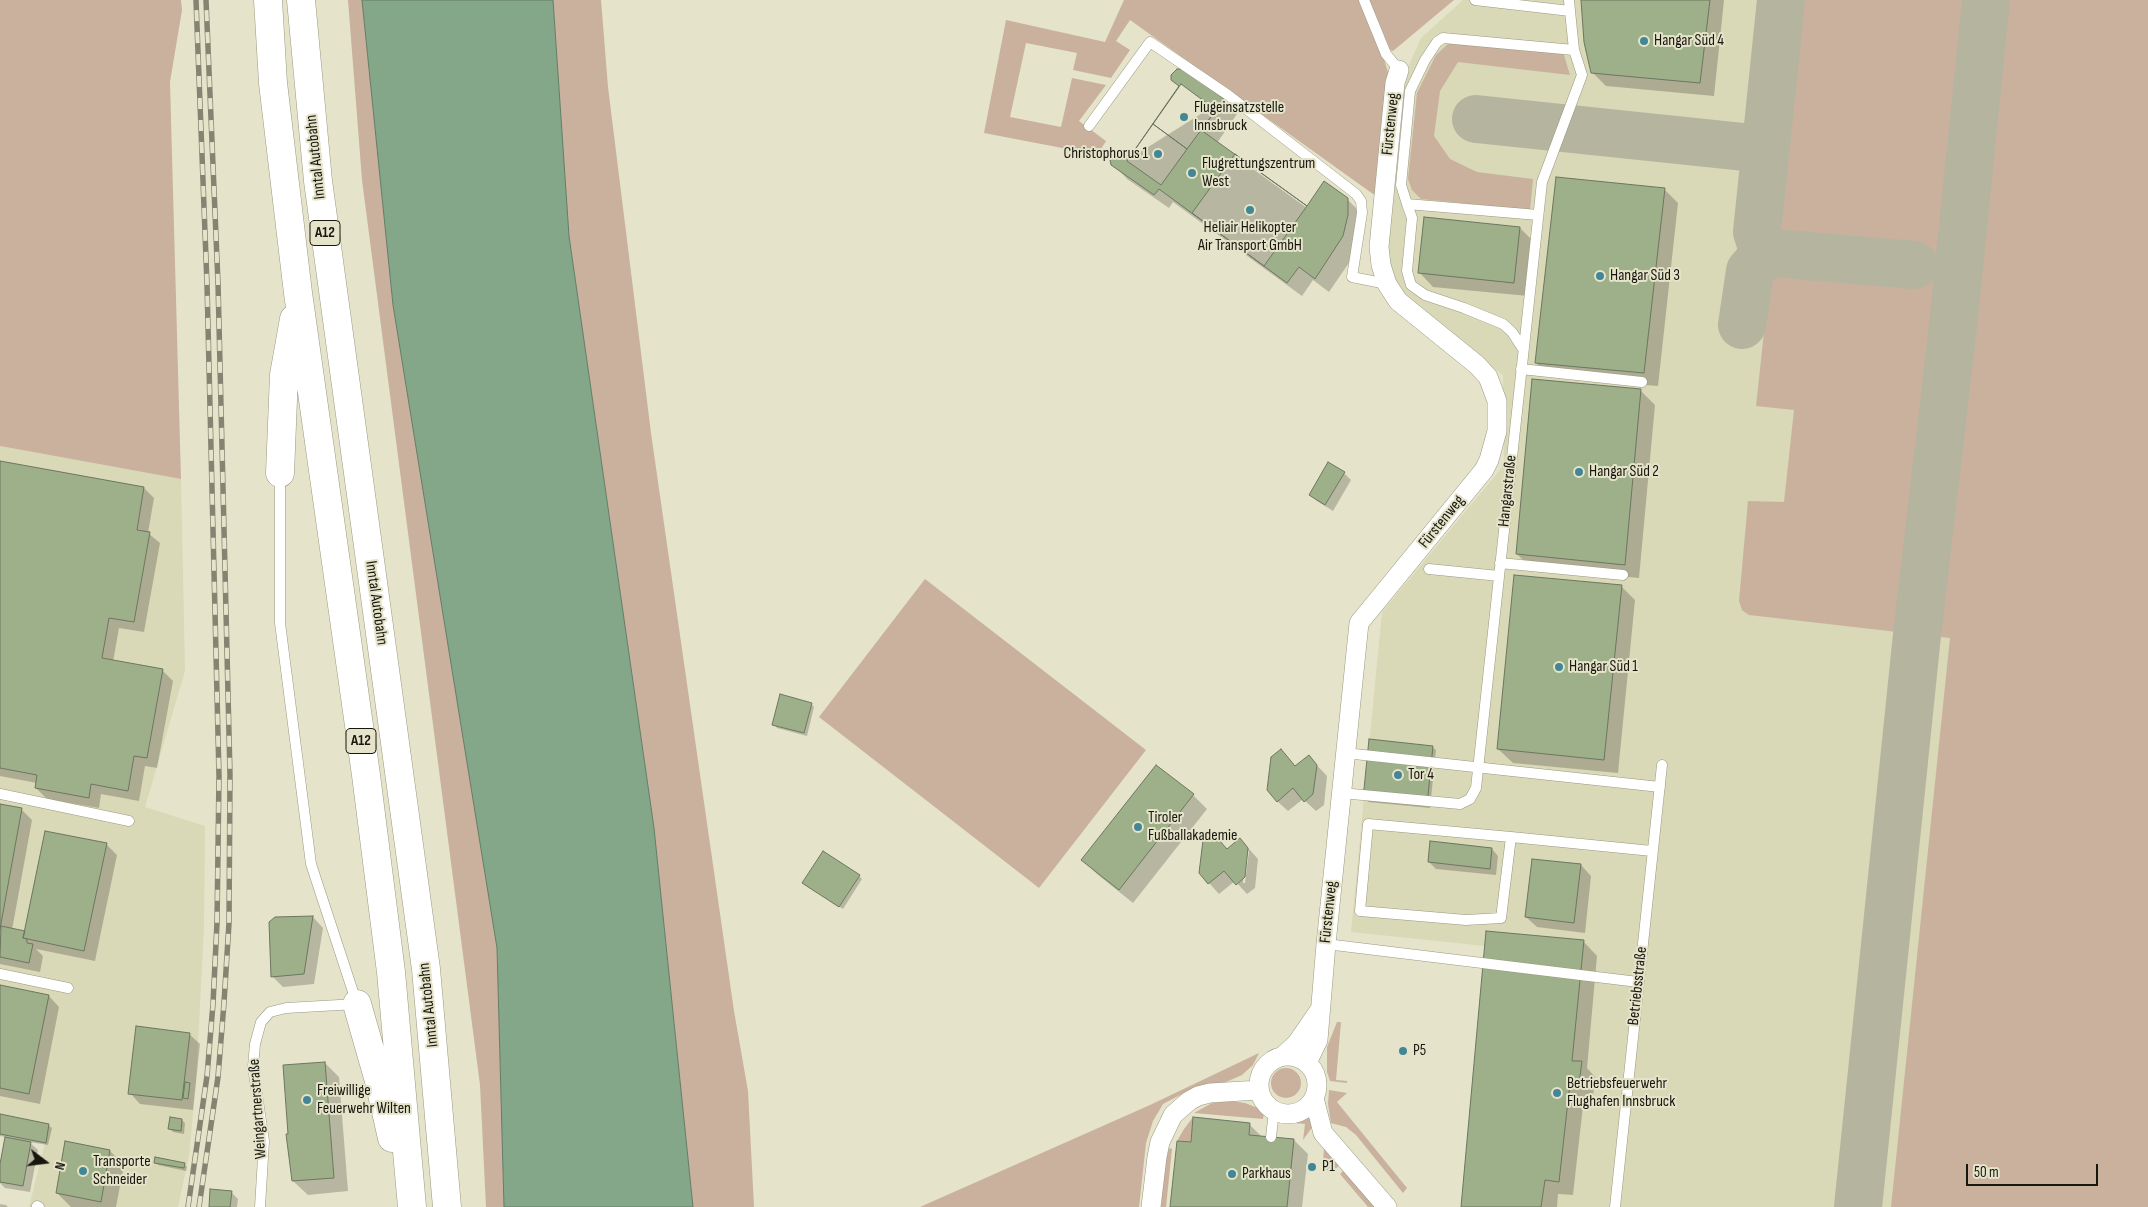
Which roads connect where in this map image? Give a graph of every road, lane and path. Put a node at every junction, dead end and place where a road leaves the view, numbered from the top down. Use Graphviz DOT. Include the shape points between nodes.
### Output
graph roads {
  1 [pos="268,0"];
  2 [pos="301,0"];
  3 [pos="1364,0"];
  4 [pos="1475,0"];
  5 [pos="1569,0"];
  6 [pos="1570,11"];
  7 [pos="1574,50"];
  8 [pos="1399,70"];
  9 [pos="1089,126"];
  10 [pos="1407,204"];
  11 [pos="1538,215"];
  12 [pos="1388,284"];
  13 [pos="298,293"];
  14 [pos="1524,349"];
  15 [pos="1522,369"];
  16 [pos="1642,382"];
  17 [pos="280,472"];
  18 [pos="1500,563"];
  19 [pos="1428,568"];
  20 [pos="1499,576"];
  21 [pos="1622,576"];
  22 [pos="1345,753"];
  23 [pos="1662,765"];
  24 [pos="1480,768"];
  25 [pos="1660,787"];
  26 [pos="1341,792"];
  27 [pos="0,794"];
  28 [pos="129,821"];
  29 [pos="1510,837"];
  30 [pos="1652,850"];
  31 [pos="1326,944"];
  32 [pos="0,974"];
  33 [pos="1638,982"];
  34 [pos="68,988"];
  35 [pos="356,1004"];
  36 [pos="1319,1011"];
  37 [pos="1283,1056"];
  38 [pos="1307,1063"];
  39 [pos="1258,1090"];
  40 [pos="1314,1098"];
  41 [pos="1274,1111"];
  42 [pos="1271,1137"];
  43 [pos="412,1199"];
  44 [pos="260,1207"];
  45 [pos="447,1207"];
  46 [pos="1151,1207"];
  47 [pos="1387,1207"];
  48 [pos="1614,1207"];
  1 -- 13 [label="highway, Inntal Autobahn / A12" via="273,83"];
  2 -- 45 [label="highway, Inntal Autobahn / A12" via="318,180 426,969"];
  3 -- 8 [label="lane" via="1386,54"];
  4 -- 6 [label="lane"];
  5 -- 6 [label="lane, Hangarstraße"];
  6 -- 7 [label="lane, Hangarstraße"];
  7 -- 10 [label="lane" via="1443,38 1437,42 1410,91 1401,185"];
  7 -- 11 [label="lane, Hangarstraße" via="1582,76 1542,182"];
  8 -- 12 [label="street, Fürstenweg" via="1395,82 1379,247"];
  9 -- 12 [label="lane" via="1150,42 1228,95 1356,194 1361,201 1362,214 1352,277"];
  10 -- 11 [label="lane"];
  10 -- 14 [label="lane" via="1412,218 1407,271 1411,285 1425,294 1503,324"];
  11 -- 14 [label="lane, Hangarstraße"];
  12 -- 22 [label="street, Fürstenweg" via="1392,295 1404,307 1488,377 1497,401 1497,431 1484,470 1360,623"];
  13 -- 17 [label="highway" via="284,375"];
  13 -- 43 [label="highway, Inntal Autobahn / A12" via="391,972"];
  14 -- 15 [label="lane, Hangarstraße"];
  15 -- 16 [label="lane"];
  15 -- 18 [label="lane, Hangarstraße"];
  17 -- 35 [label="lane" via="280,623 311,864"];
  18 -- 20 [label="lane, Hangarstraße"];
  18 -- 21 [label="lane"];
  19 -- 20 [label="lane"];
  20 -- 24 [label="lane, Hangarstraße"];
  22 -- 24 [label="lane"];
  22 -- 26 [label="street, Fürstenweg"];
  23 -- 25 [label="lane, Betriebsstraße"];
  24 -- 25 [label="lane"];
  24 -- 26 [label="lane, Hangarstraße" via="1474,794 1460,804"];
  25 -- 30 [label="lane, Betriebsstraße"];
  26 -- 31 [label="street, Fürstenweg"];
  27 -- 28 [label="lane"];
  29 -- 29 [label="lane" via="1501,918 1466,920 1360,911 1368,824"];
  29 -- 30 [label="lane"];
  30 -- 33 [label="lane, Betriebsstraße"];
  31 -- 33 [label="lane"];
  31 -- 36 [label="street, Fürstenweg"];
  32 -- 34 [label="lane"];
  33 -- 48 [label="lane, Betriebsstraße"];
  35 -- 43 [label="highway" via="380,1081 393,1147"];
  35 -- 44 [label="lane, Weingartnerstraße" via="280,1009 270,1012 261,1022 253,1067 264,1141"];
  36 -- 37 [label="street, Fürstenweg" via="1297,1043"];
  36 -- 38 [label="street, Fürstenweg" via="1318,1040"];
  37 -- 38 [label="street" via="1292,1056"];
  37 -- 39 [label="street" via="1267,1064 1258,1080"];
  38 -- 40 [label="street" via="1316,1078"];
  39 -- 41 [label="street" via="1267,1106"];
  39 -- 46 [label="street" via="1198,1096 1173,1115 1160,1142"];
  40 -- 41 [label="street" via="1302,1111 1293,1114"];
  40 -- 47 [label="street" via="1323,1133"];
  41 -- 42 [label="lane"];
}
